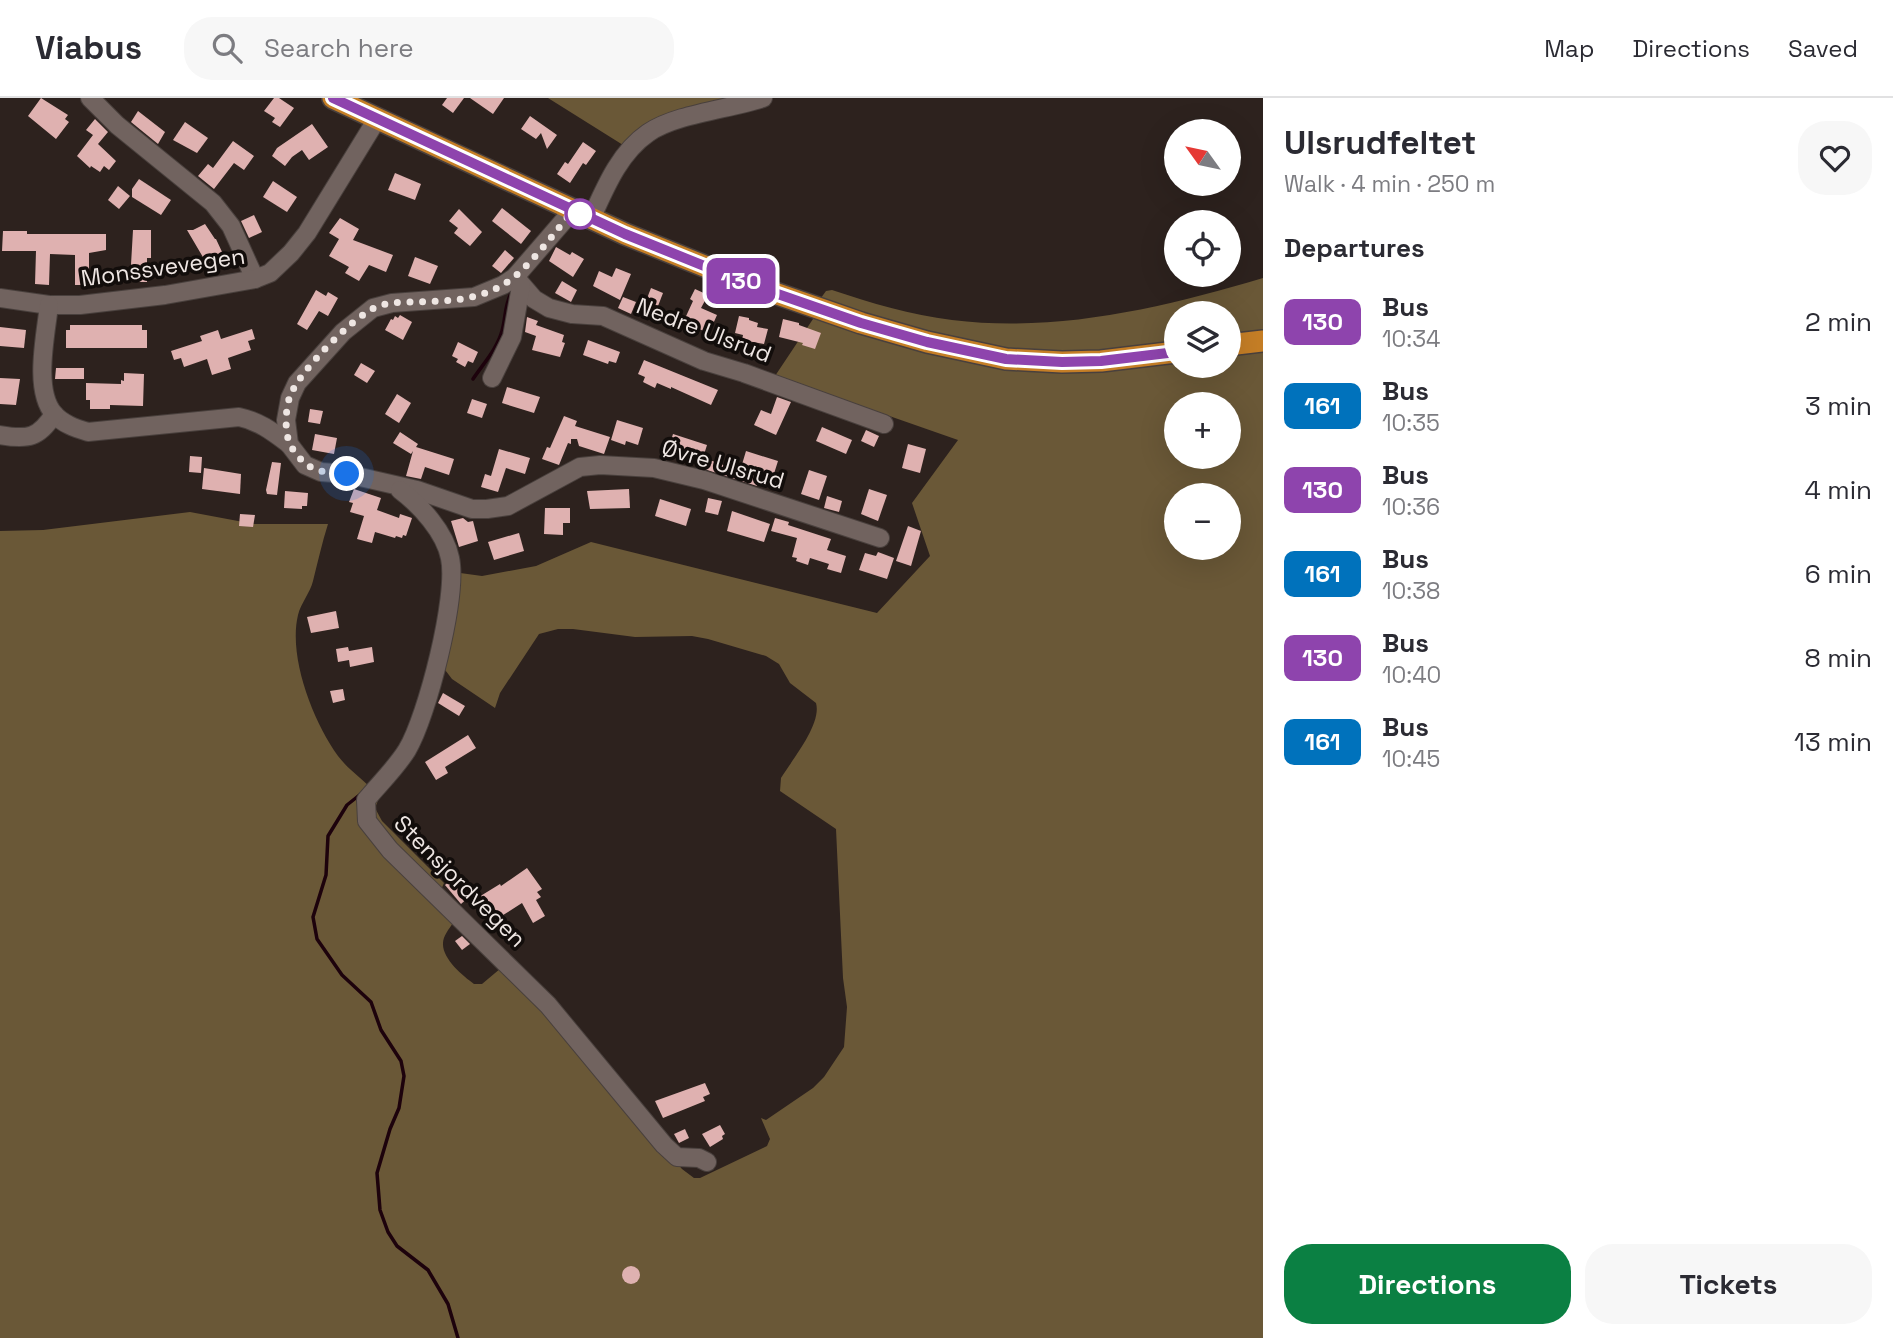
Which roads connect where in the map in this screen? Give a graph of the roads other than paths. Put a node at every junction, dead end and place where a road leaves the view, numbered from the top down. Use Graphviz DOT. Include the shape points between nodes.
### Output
graph roads {
  1 [pos="90,98"];
  2 [pos="333,98"];
  3 [pos="763,98"];
  4 [pos="377,119"];
  5 [pos="582,215"];
  6 [pos="255,279"];
  7 [pos="518,281"];
  8 [pos="0,298"];
  9 [pos="49,305"];
  10 [pos="1263,341"];
  11 [pos="1241,344"];
  12 [pos="1164,353"];
  13 [pos="492,379"];
  14 [pos="54,414"];
  15 [pos="884,424"];
  16 [pos="0,435"];
  17 [pos="289,444"];
  18 [pos="394,485"];
  19 [pos="880,538"];
  20 [pos="707,1162"];
  1 -- 6 [label="street" via="213,203 231,226"];
  2 -- 4 [label="main road"];
  3 -- 5 [label="street" via="649,131 631,147"];
  4 -- 5 [label="main road"];
  4 -- 6 [label="street, Monssvevegen" via="307,233 270,273"];
  5 -- 7 [label="street"];
  5 -- 12 [label="main road" via="749,284 927,342 1006,359 1062,362"];
  6 -- 9 [label="street, Monssvevegen" via="166,295"];
  7 -- 13 [label="street" via="512,337"];
  7 -- 15 [label="street, Nedre Ulsrud" via="549,308 603,316 704,361"];
  7 -- 17 [label="street" via="474,298 373,308 343,332 297,383 289,398"];
  8 -- 9 [label="street, Monssvevegen"];
  9 -- 14 [label="street" via="42,381"];
  10 -- 11 [label="main road"];
  14 -- 16 [label="street" via="43,431 28,437"];
  14 -- 17 [label="street, Stensjordvegen" via="69,426 88,432 239,417 258,423"];
  17 -- 18 [label="street, Stensjordvegen" via="305,466"];
  18 -- 19 [label="street, Øvre Ulsrud" via="472,509 491,509 508,506 580,467 654,468"];
  18 -- 20 [label="street, Stensjordvegen" via="415,502 443,541 451,580 425,707 407,751 366,800 367,821 428,889 548,1005 664,1145 677,1157"];
}
